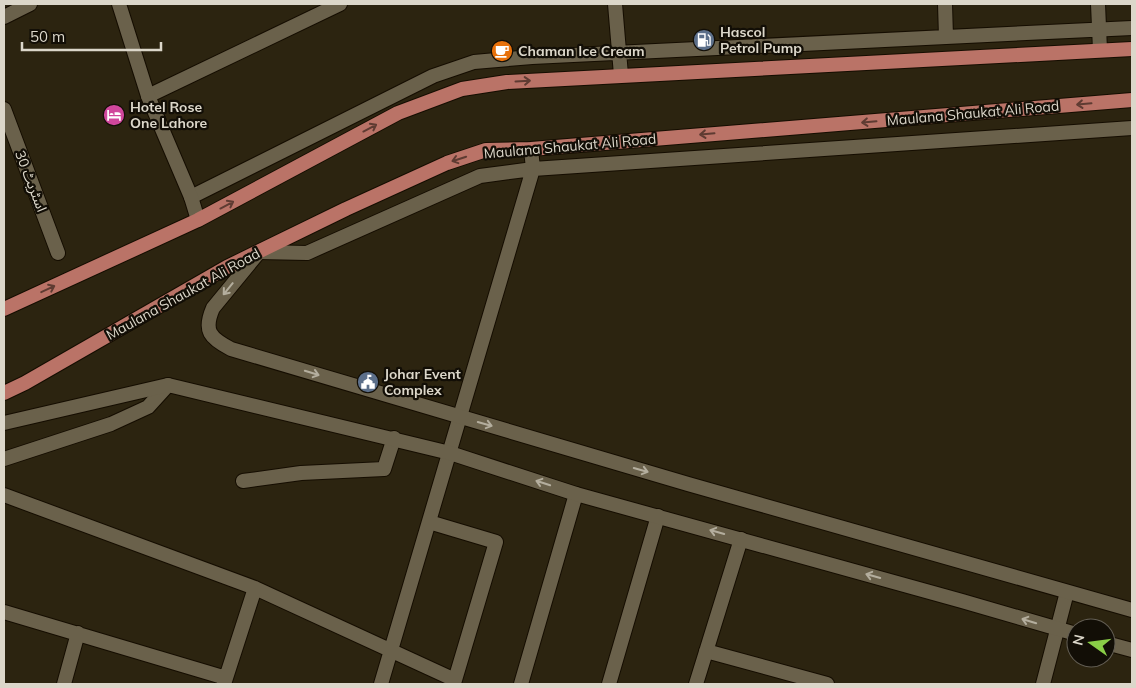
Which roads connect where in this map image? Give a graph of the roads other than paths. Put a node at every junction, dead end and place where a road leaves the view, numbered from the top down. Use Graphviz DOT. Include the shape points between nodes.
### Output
graph roads {
  1 [pos="30,4"];
  2 [pos="119,4"];
  3 [pos="340,4"];
  4 [pos="615,4"];
  5 [pos="944,4"];
  6 [pos="1098,4"];
  7 [pos="4,17"];
  8 [pos="1132,28"];
  9 [pos="1098,30"];
  10 [pos="946,37"];
  11 [pos="1132,48"];
  12 [pos="1100,50"];
  13 [pos="619,53"];
  14 [pos="621,75"];
  15 [pos="148,96"];
  16 [pos="1132,100"];
  17 [pos="4,109"];
  18 [pos="1132,128"];
  19 [pos="531,148"];
  20 [pos="533,170"];
  21 [pos="191,197"];
  22 [pos="198,220"];
  23 [pos="259,252"];
  24 [pos="58,253"];
  25 [pos="4,310"];
  26 [pos="168,385"];
  27 [pos="4,393"];
  28 [pos="459,417"];
  29 [pos="4,423"];
  30 [pos="394,438"];
  31 [pos="450,452"];
  32 [pos="4,459"];
  33 [pos="243,481"];
  34 [pos="576,494"];
  35 [pos="4,495"];
  36 [pos="658,516"];
  37 [pos="428,522"];
  38 [pos="741,539"];
  39 [pos="255,588"];
  40 [pos="1067,592"];
  41 [pos="1132,610"];
  42 [pos="4,612"];
  43 [pos="1058,630"];
  44 [pos="1066,632"];
  45 [pos="78,633"];
  46 [pos="1116,646"];
  47 [pos="1132,650"];
  48 [pos="390,651"];
  49 [pos="706,651"];
  50 [pos="225,681"];
  51 [pos="64,684"];
  52 [pos="381,684"];
  53 [pos="521,684"];
  54 [pos="609,684"];
  55 [pos="696,684"];
  56 [pos="827,684"];
  57 [pos="1043,684"];
  1 -- 7 [label="street"];
  2 -- 15 [label="street"];
  3 -- 15 [label="street"];
  4 -- 13 [label="street"];
  5 -- 10 [label="street"];
  6 -- 9 [label="street"];
  8 -- 9 [label="street"];
  9 -- 10 [label="street"];
  9 -- 12 [label="street"];
  10 -- 13 [label="street"];
  11 -- 12 [label="main road"];
  12 -- 14 [label="main road"];
  13 -- 14 [label="street"];
  13 -- 21 [label="street" via="474,62 433,76"];
  22 -- 14 [label="main road, one-way" via="398,113 462,89 506,82"];
  15 -- 21 [label="street"];
  16 -- 19 [label="main road, Maulana Shaukat Ali Road, one-way"];
  17 -- 24 [label="street, اسٹریٹ 30"];
  18 -- 20 [label="street"];
  19 -- 20 [label="street"];
  19 -- 23 [label="main road, Maulana Shaukat Ali Road, one-way" via="486,150 447,163"];
  20 -- 23 [label="street" via="480,176 307,253"];
  20 -- 28 [label="street"];
  21 -- 22 [label="street"];
  25 -- 22 [label="main road, one-way"];
  23 -- 27 [label="main road, Maulana Shaukat Ali Road"];
  23 -- 28 [label="street, one-way" via="213,308 208,328 212,337 231,349"];
  26 -- 29 [label="street"];
  26 -- 30 [label="street"];
  26 -- 32 [label="street" via="148,407 111,424"];
  28 -- 31 [label="street"];
  28 -- 40 [label="street, one-way"];
  30 -- 31 [label="street"];
  30 -- 33 [label="street" via="384,469 301,472"];
  34 -- 31 [label="street, one-way"];
  31 -- 37 [label="street"];
  34 -- 36 [label="street"];
  34 -- 53 [label="street"];
  35 -- 39 [label="street"];
  38 -- 36 [label="street, one-way"];
  36 -- 54 [label="street"];
  37 -- 48 [label="street"];
  37 -- 48 [label="street" via="496,542 455,680"];
  43 -- 38 [label="street, one-way"];
  38 -- 49 [label="street"];
  39 -- 48 [label="street"];
  39 -- 50 [label="street"];
  40 -- 41 [label="street"];
  40 -- 43 [label="street"];
  42 -- 45 [label="street"];
  43 -- 44 [label="street"];
  43 -- 57 [label="street"];
  45 -- 50 [label="street"];
  45 -- 51 [label="street"];
  46 -- 47 [label="street"];
  48 -- 52 [label="street"];
  49 -- 55 [label="street"];
  49 -- 56 [label="street"];
}
